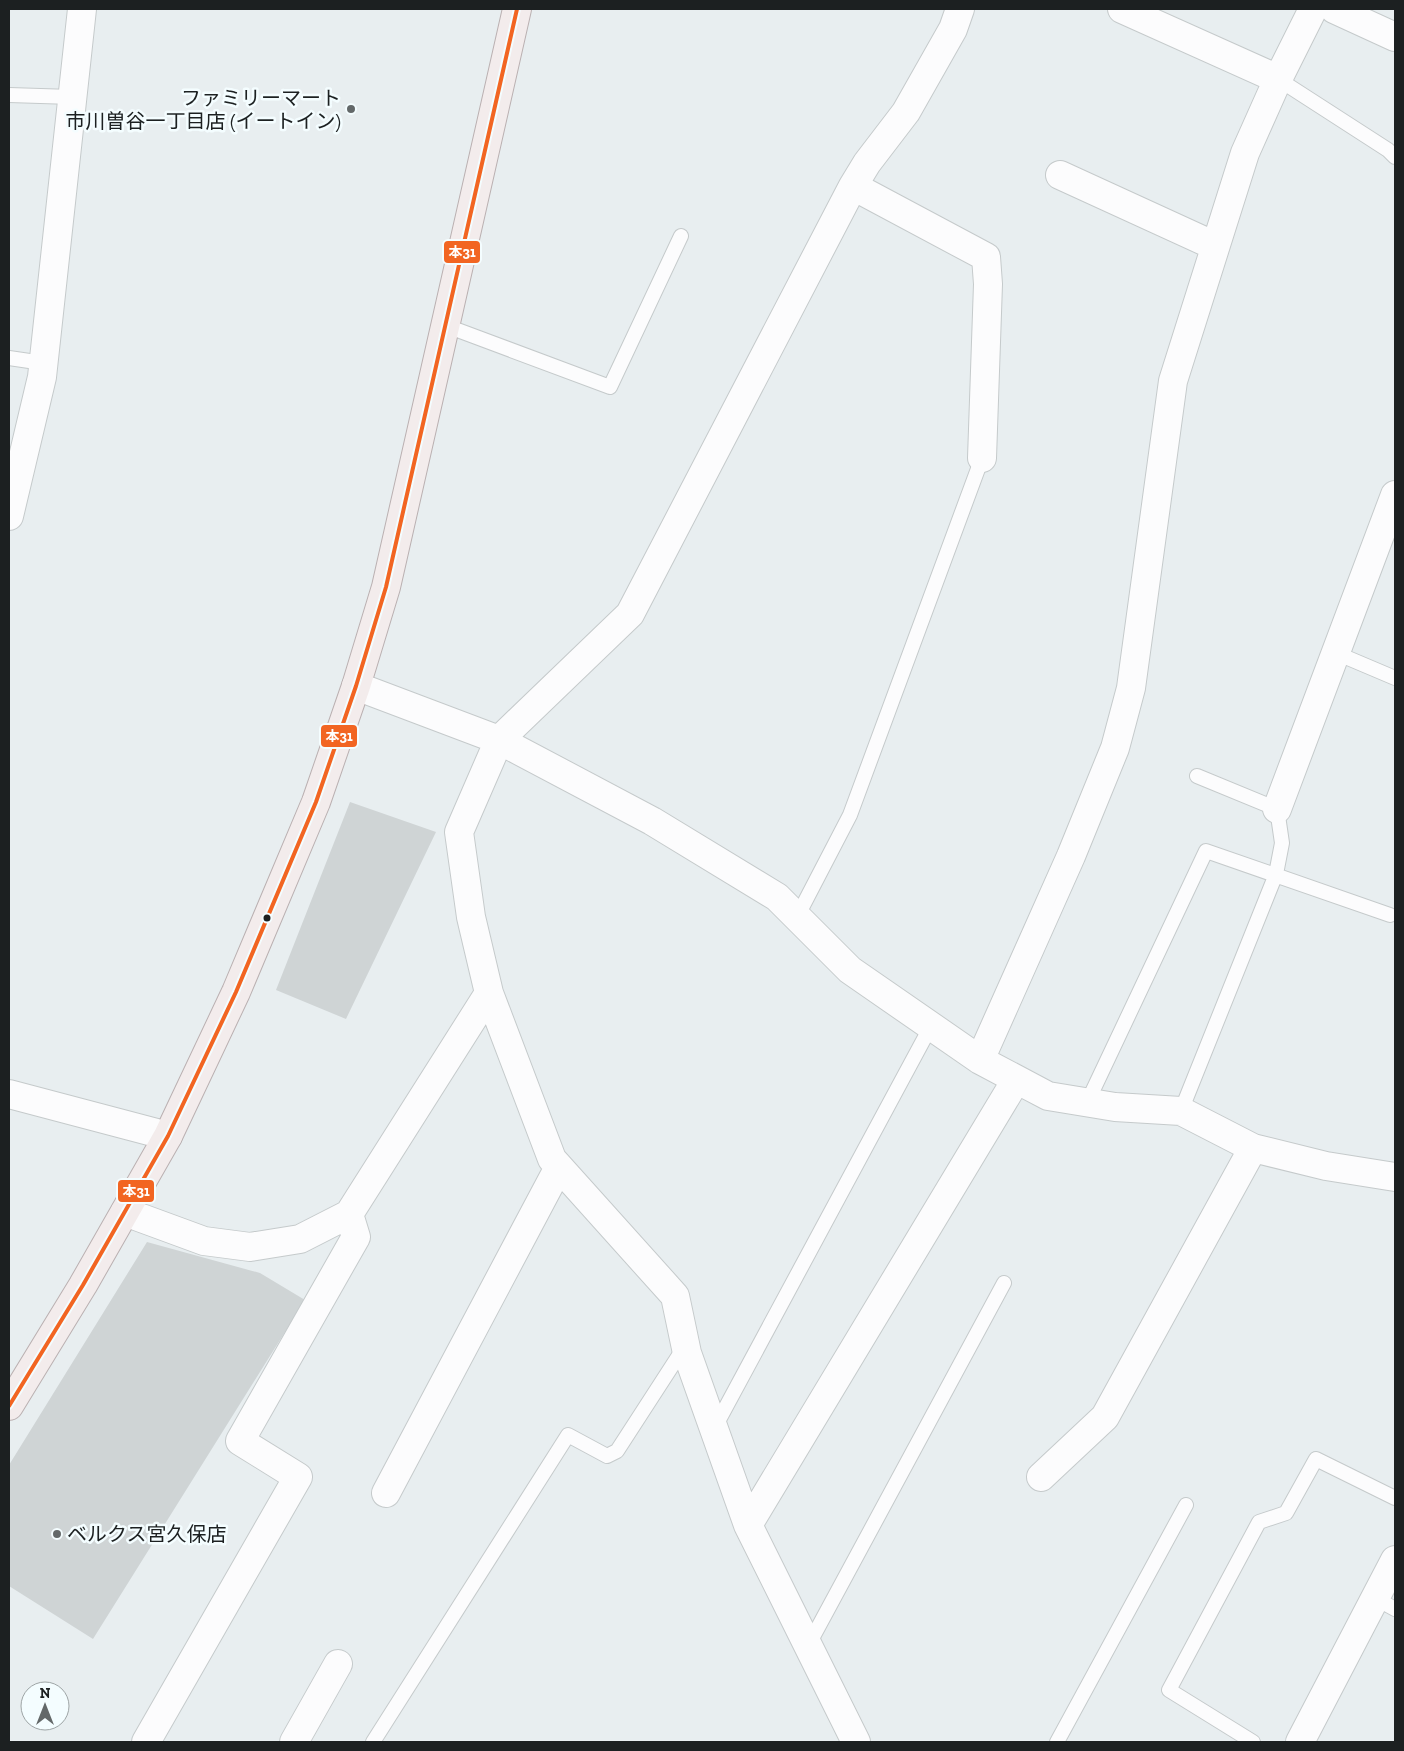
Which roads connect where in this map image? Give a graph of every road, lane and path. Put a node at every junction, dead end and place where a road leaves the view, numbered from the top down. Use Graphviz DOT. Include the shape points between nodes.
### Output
graph roads {
  1 [pos="82,9"];
  2 [pos="517,9"];
  3 [pos="960,9"];
  4 [pos="1122,9"];
  5 [pos="1313,9"];
  6 [pos="1334,9"];
  7 [pos="1395,37"];
  8 [pos="1278,79"];
  9 [pos="9,95"];
  10 [pos="72,97"];
  11 [pos="1395,157"];
  12 [pos="1060,175"];
  13 [pos="853,186"];
  14 [pos="681,236"];
  15 [pos="1215,246"];
  16 [pos="444,325"];
  17 [pos="9,358"];
  18 [pos="44,363"];
  19 [pos="982,458"];
  20 [pos="1395,495"];
  21 [pos="9,516"];
  22 [pos="1389,533"];
  23 [pos="1336,653"];
  24 [pos="1395,678"];
  25 [pos="356,686"];
  26 [pos="499,740"];
  27 [pos="1197,776"];
  28 [pos="1277,809"];
  29 [pos="1276,874"];
  30 [pos="1390,915"];
  31 [pos="797,917"];
  32 [pos="489,994"];
  33 [pos="931,1026"];
  34 [pos="980,1060"];
  35 [pos="1016,1080"];
  36 [pos="9,1094"];
  37 [pos="1087,1103"];
  38 [pos="1181,1111"];
  39 [pos="168,1136"];
  40 [pos="1254,1148"];
  41 [pos="559,1167"];
  42 [pos="1395,1177"];
  43 [pos="125,1212"];
  44 [pos="349,1214"];
  45 [pos="1004,1283"];
  46 [pos="685,1345"];
  47 [pos="9,1406"];
  48 [pos="714,1430"];
  49 [pos="1041,1477"];
  50 [pos="386,1493"];
  51 [pos="1395,1498"];
  52 [pos="1186,1505"];
  53 [pos="748,1524"];
  54 [pos="1395,1560"];
  55 [pos="1385,1603"];
  56 [pos="808,1646"];
  57 [pos="338,1664"];
  58 [pos="146,1742"];
  59 [pos="294,1742"];
  60 [pos="372,1742"];
  61 [pos="856,1742"];
  62 [pos="1057,1742"];
  63 [pos="1252,1742"];
  64 [pos="1300,1742"];
  1 -- 10 [label="street"];
  2 -- 16 [label="main road"];
  3 -- 13 [label="street" via="953,29 906,112"];
  4 -- 8 [label="street"];
  5 -- 8 [label="street"];
  6 -- 7 [label="street"];
  8 -- 11 [label="lane"];
  8 -- 15 [label="street" via="1245,153"];
  9 -- 10 [label="lane"];
  10 -- 18 [label="street"];
  12 -- 15 [label="street"];
  13 -- 19 [label="street" via="986,257 988,284"];
  13 -- 26 [label="street" via="630,614"];
  14 -- 16 [label="lane" via="610,387"];
  15 -- 34 [label="street" via="1173,380 1131,688 1115,748 1071,856"];
  16 -- 25 [label="main road" via="386,587"];
  17 -- 18 [label="lane"];
  18 -- 21 [label="street"];
  19 -- 31 [label="lane" via="850,814"];
  20 -- 22 [label="street"];
  22 -- 23 [label="street"];
  23 -- 24 [label="lane"];
  23 -- 28 [label="street"];
  25 -- 26 [label="street"];
  25 -- 39 [label="main road" via="316,802 236,992"];
  26 -- 31 [label="street" via="652,821 777,897"];
  26 -- 32 [label="street" via="459,832 471,917"];
  27 -- 28 [label="lane"];
  28 -- 29 [label="lane" via="1282,843"];
  29 -- 30 [label="lane"];
  29 -- 37 [label="lane" via="1206,851"];
  29 -- 38 [label="lane"];
  31 -- 33 [label="street" via="850,970"];
  32 -- 41 [label="street" via="552,1159"];
  32 -- 44 [label="street"];
  33 -- 34 [label="street"];
  33 -- 48 [label="lane"];
  34 -- 35 [label="street"];
  35 -- 37 [label="street" via="1048,1096"];
  35 -- 53 [label="street"];
  36 -- 39 [label="street"];
  37 -- 38 [label="street"];
  38 -- 40 [label="street"];
  39 -- 43 [label="main road"];
  40 -- 42 [label="street" via="1326,1166"];
  40 -- 49 [label="street" via="1104,1417"];
  41 -- 46 [label="street" via="675,1296"];
  41 -- 50 [label="street"];
  43 -- 44 [label="street" via="204,1241 250,1247 300,1239"];
  43 -- 47 [label="main road"];
  44 -- 58 [label="street" via="356,1237 240,1441 298,1477"];
  45 -- 56 [label="lane"];
  46 -- 48 [label="street"];
  46 -- 60 [label="lane" via="617,1450 607,1456 568,1435"];
  48 -- 53 [label="street"];
  51 -- 63 [label="lane" via="1316,1459 1286,1513 1259,1522 1169,1690"];
  52 -- 62 [label="lane"];
  53 -- 56 [label="street"];
  54 -- 55 [label="street"];
  55 -- 64 [label="street"];
  56 -- 61 [label="street"];
  57 -- 59 [label="street"];
}
